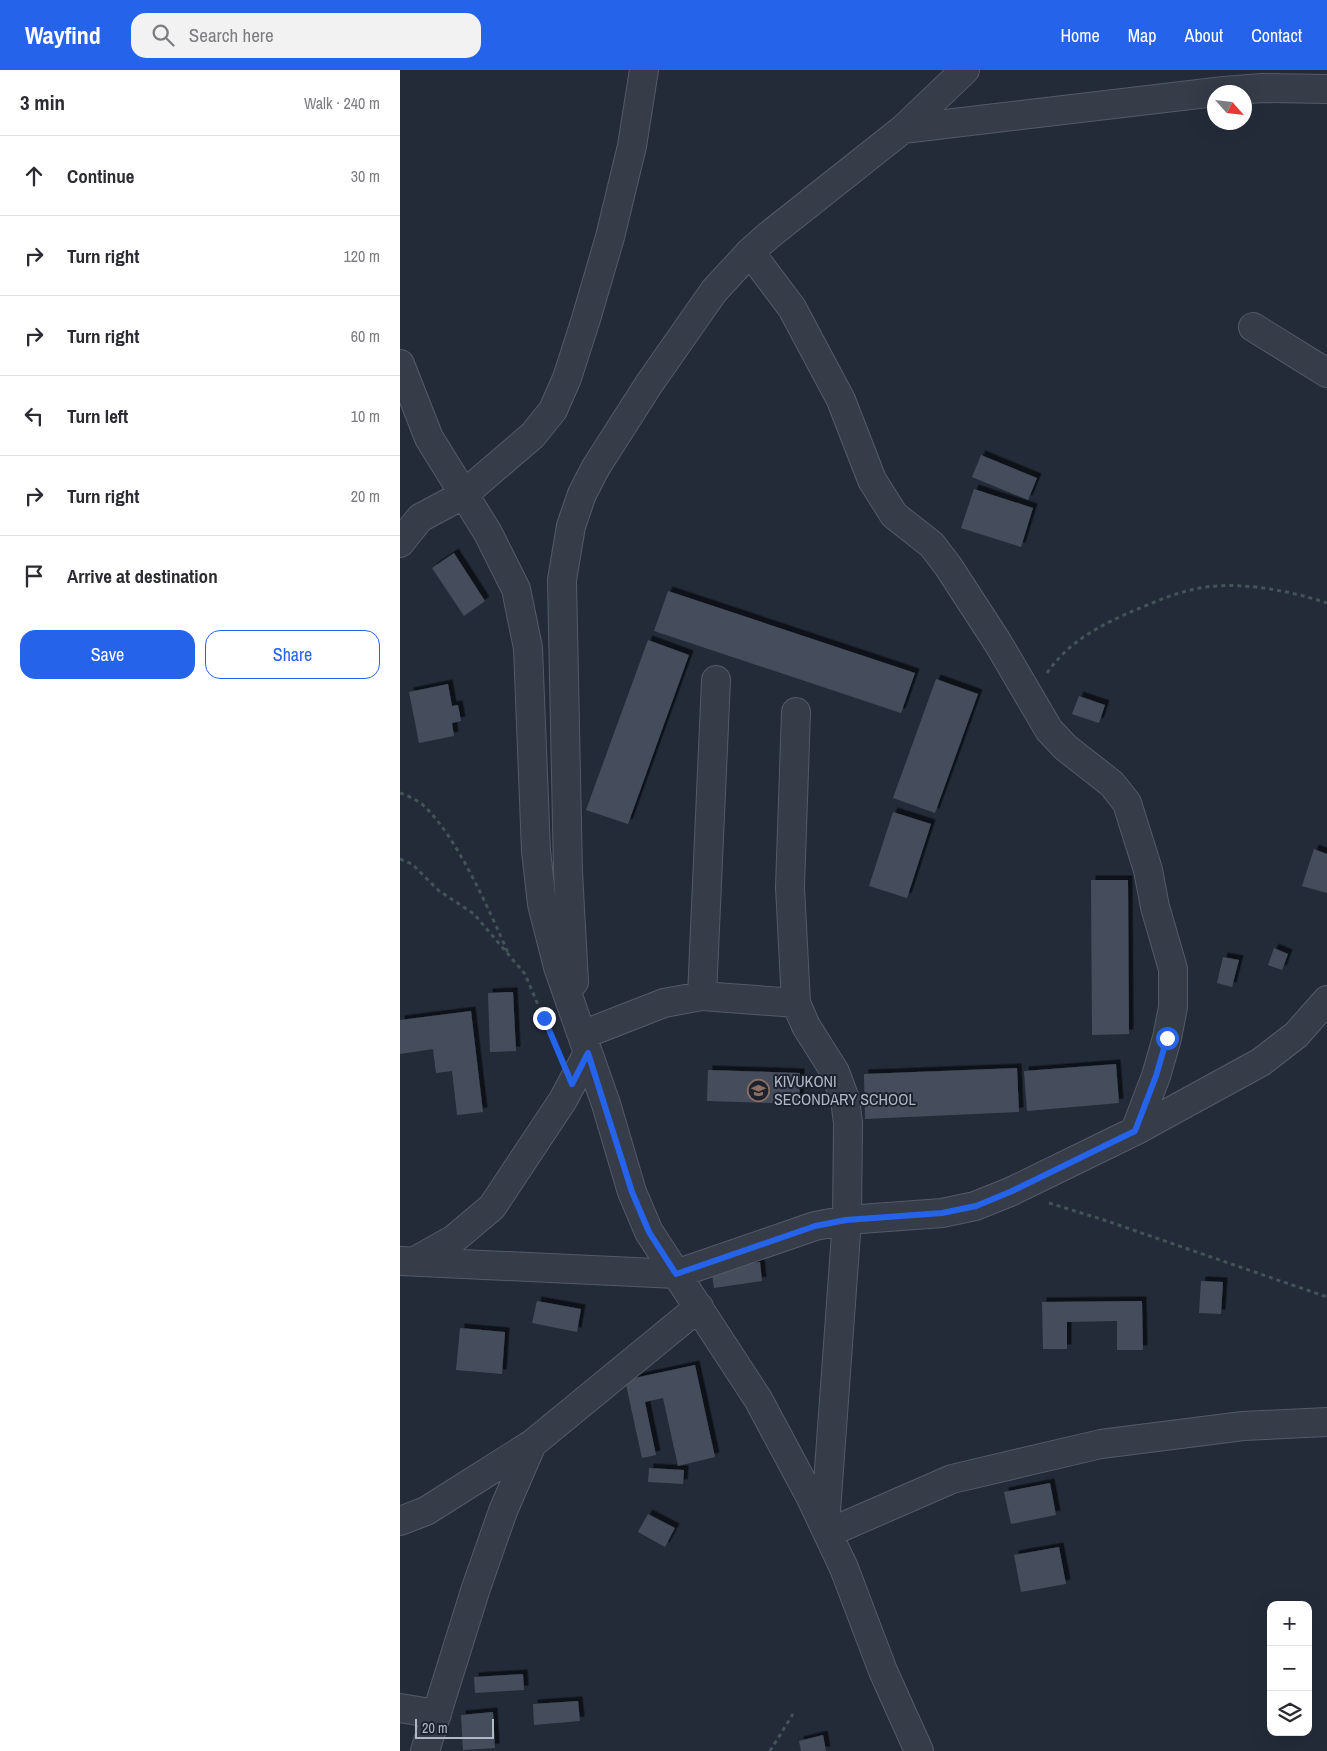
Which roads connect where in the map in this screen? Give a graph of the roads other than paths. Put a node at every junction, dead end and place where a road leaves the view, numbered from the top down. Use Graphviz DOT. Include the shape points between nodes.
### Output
graph roads {
  1 [pos="644,70"];
  2 [pos="966,70"];
  3 [pos="1327,89"];
  4 [pos="903,129"];
  5 [pos="750,252"];
  6 [pos="1253,327"];
  7 [pos="400,364"];
  8 [pos="1327,373"];
  9 [pos="463,495"];
  10 [pos="400,543"];
  11 [pos="716,680"];
  12 [pos="796,712"];
  13 [pos="702,996"];
  14 [pos="1327,1000"];
  15 [pos="796,1003"];
  16 [pos="582,1034"];
  17 [pos="1135,1131"];
  18 [pos="846,1220"];
  19 [pos="408,1261"];
  20 [pos="676,1274"];
  21 [pos="699,1307"];
  22 [pos="1327,1422"];
  23 [pos="532,1444"];
  24 [pos="400,1520"];
  25 [pos="826,1530"];
  26 [pos="400,1708"];
  27 [pos="437,1714"];
  28 [pos="425,1751"];
  29 [pos="919,1751"];
  1 -- 9 [label="street" via="632,146 610,237 567,378 554,410 533,435"];
  2 -- 4 [label="street"];
  3 -- 4 [label="street" via="1224,91"];
  4 -- 5 [label="street"];
  5 -- 16 [label="street" via="714,291 615,435 582,494 565,551 562,580 566,808"];
  5 -- 17 [label="street" via="792,308 841,400 872,480 894,515 932,545 948,566 1049,730 1112,784 1127,803 1173,969 1173,1007 1167,1038"];
  6 -- 8 [label="street"];
  7 -- 9 [label="street" via="430,438"];
  9 -- 10 [label="street" via="420,518"];
  9 -- 16 [label="street" via="488,533 516,589 523,617 532,705 536,851 542,904 558,967"];
  11 -- 13 [label="street"];
  12 -- 15 [label="street" via="790,887"];
  13 -- 15 [label="street"];
  13 -- 16 [label="street" via="664,1003"];
  14 -- 17 [label="street" via="1296,1035 1261,1062"];
  15 -- 18 [label="street" via="845,1099 848,1123"];
  16 -- 19 [label="street" via="563,1100 492,1207 454,1239"];
  16 -- 20 [label="street" via="632,1192 649,1232"];
  17 -- 18 [label="street" via="976,1206 942,1213"];
  18 -- 20 [label="street" via="815,1226"];
  18 -- 25 [label="street"];
  19 -- 20 [label="street"];
  20 -- 21 [label="street"];
  21 -- 23 [label="street"];
  21 -- 25 [label="street" via="758,1399"];
  22 -- 25 [label="street" via="1243,1426 1100,1444 952,1479"];
  23 -- 24 [label="street" via="426,1511"];
  23 -- 27 [label="street" via="503,1511"];
  25 -- 29 [label="street"];
  26 -- 27 [label="street"];
  27 -- 28 [label="street"];
}
